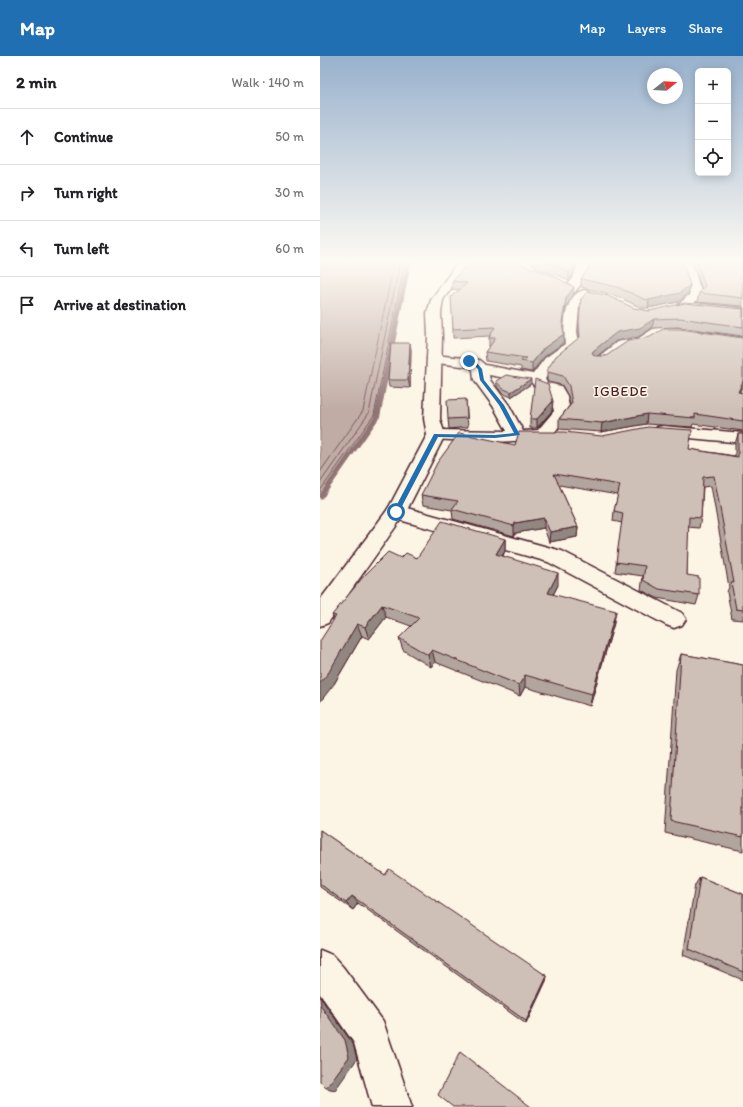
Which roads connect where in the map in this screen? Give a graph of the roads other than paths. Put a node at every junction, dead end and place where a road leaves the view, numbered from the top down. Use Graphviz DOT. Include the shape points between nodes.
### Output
graph roads {
  1 [pos="434,312"];
  2 [pos="572,312"];
  3 [pos="743,342"];
  4 [pos="434,358"];
  5 [pos="600,361"];
  6 [pos="480,369"];
  7 [pos="537,379"];
  8 [pos="646,430"];
  9 [pos="543,434"];
  10 [pos="436,435"];
  11 [pos="517,435"];
  12 [pos="564,435"];
  13 [pos="743,438"];
  14 [pos="396,512"];
  15 [pos="320,617"];
  16 [pos="674,619"];
  17 [pos="320,967"];
  18 [pos="392,1107"];
  1 -- 4 [label="street"];
  2 -- 7 [label="street" via="572,345 556,355"];
  3 -- 5 [label="street" via="678,332 658,332 643,342 622,345"];
  4 -- 6 [label="street" via="469,361"];
  4 -- 10 [label="street" via="432,419"];
  6 -- 7 [label="street"];
  6 -- 11 [label="street" via="482,380 501,405"];
  7 -- 9 [label="street" via="542,386 555,389 562,412"];
  8 -- 13 [label="street"];
  9 -- 11 [label="street"];
  9 -- 12 [label="street"];
  10 -- 11 [label="street"];
  10 -- 14 [label="street"];
  14 -- 15 [label="street"];
  14 -- 16 [label="street" via="555,556"];
  17 -- 18 [label="street" via="331,978 370,1034"];
}
